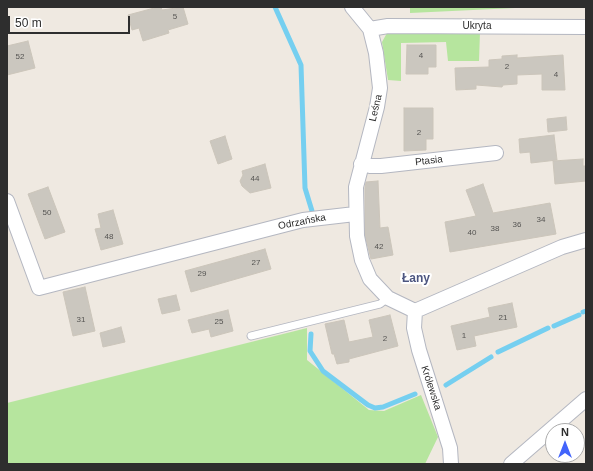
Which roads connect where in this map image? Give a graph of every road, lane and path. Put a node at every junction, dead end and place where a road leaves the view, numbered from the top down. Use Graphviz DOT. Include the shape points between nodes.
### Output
graph roads {
  1 [pos="352,7"];
  2 [pos="585,25"];
  3 [pos="370,29"];
  4 [pos="496,154"];
  5 [pos="361,164"];
  6 [pos="7,201"];
  7 [pos="355,214"];
  8 [pos="586,240"];
  9 [pos="388,298"];
  10 [pos="415,311"];
  11 [pos="251,336"];
  12 [pos="586,399"];
  13 [pos="451,464"];
  14 [pos="511,464"];
  1 -- 3 [label="street, Leśna"];
  2 -- 3 [label="street, Ukryta" via="388,26"];
  3 -- 5 [label="street, Leśna" via="380,88"];
  4 -- 5 [label="street, Ptasia" via="381,166"];
  5 -- 7 [label="street, Leśna" via="356,187"];
  6 -- 7 [label="street, Odrzańska" via="39,288 303,220"];
  7 -- 9 [label="street" via="362,260 370,280"];
  8 -- 10 [label="street" via="562,247"];
  9 -- 10 [label="street"];
  9 -- 11 [label="lane" via="380,304"];
  10 -- 13 [label="street, Królewska" via="414,328 419,350 450,448"];
  12 -- 14 [label="street"];
}
